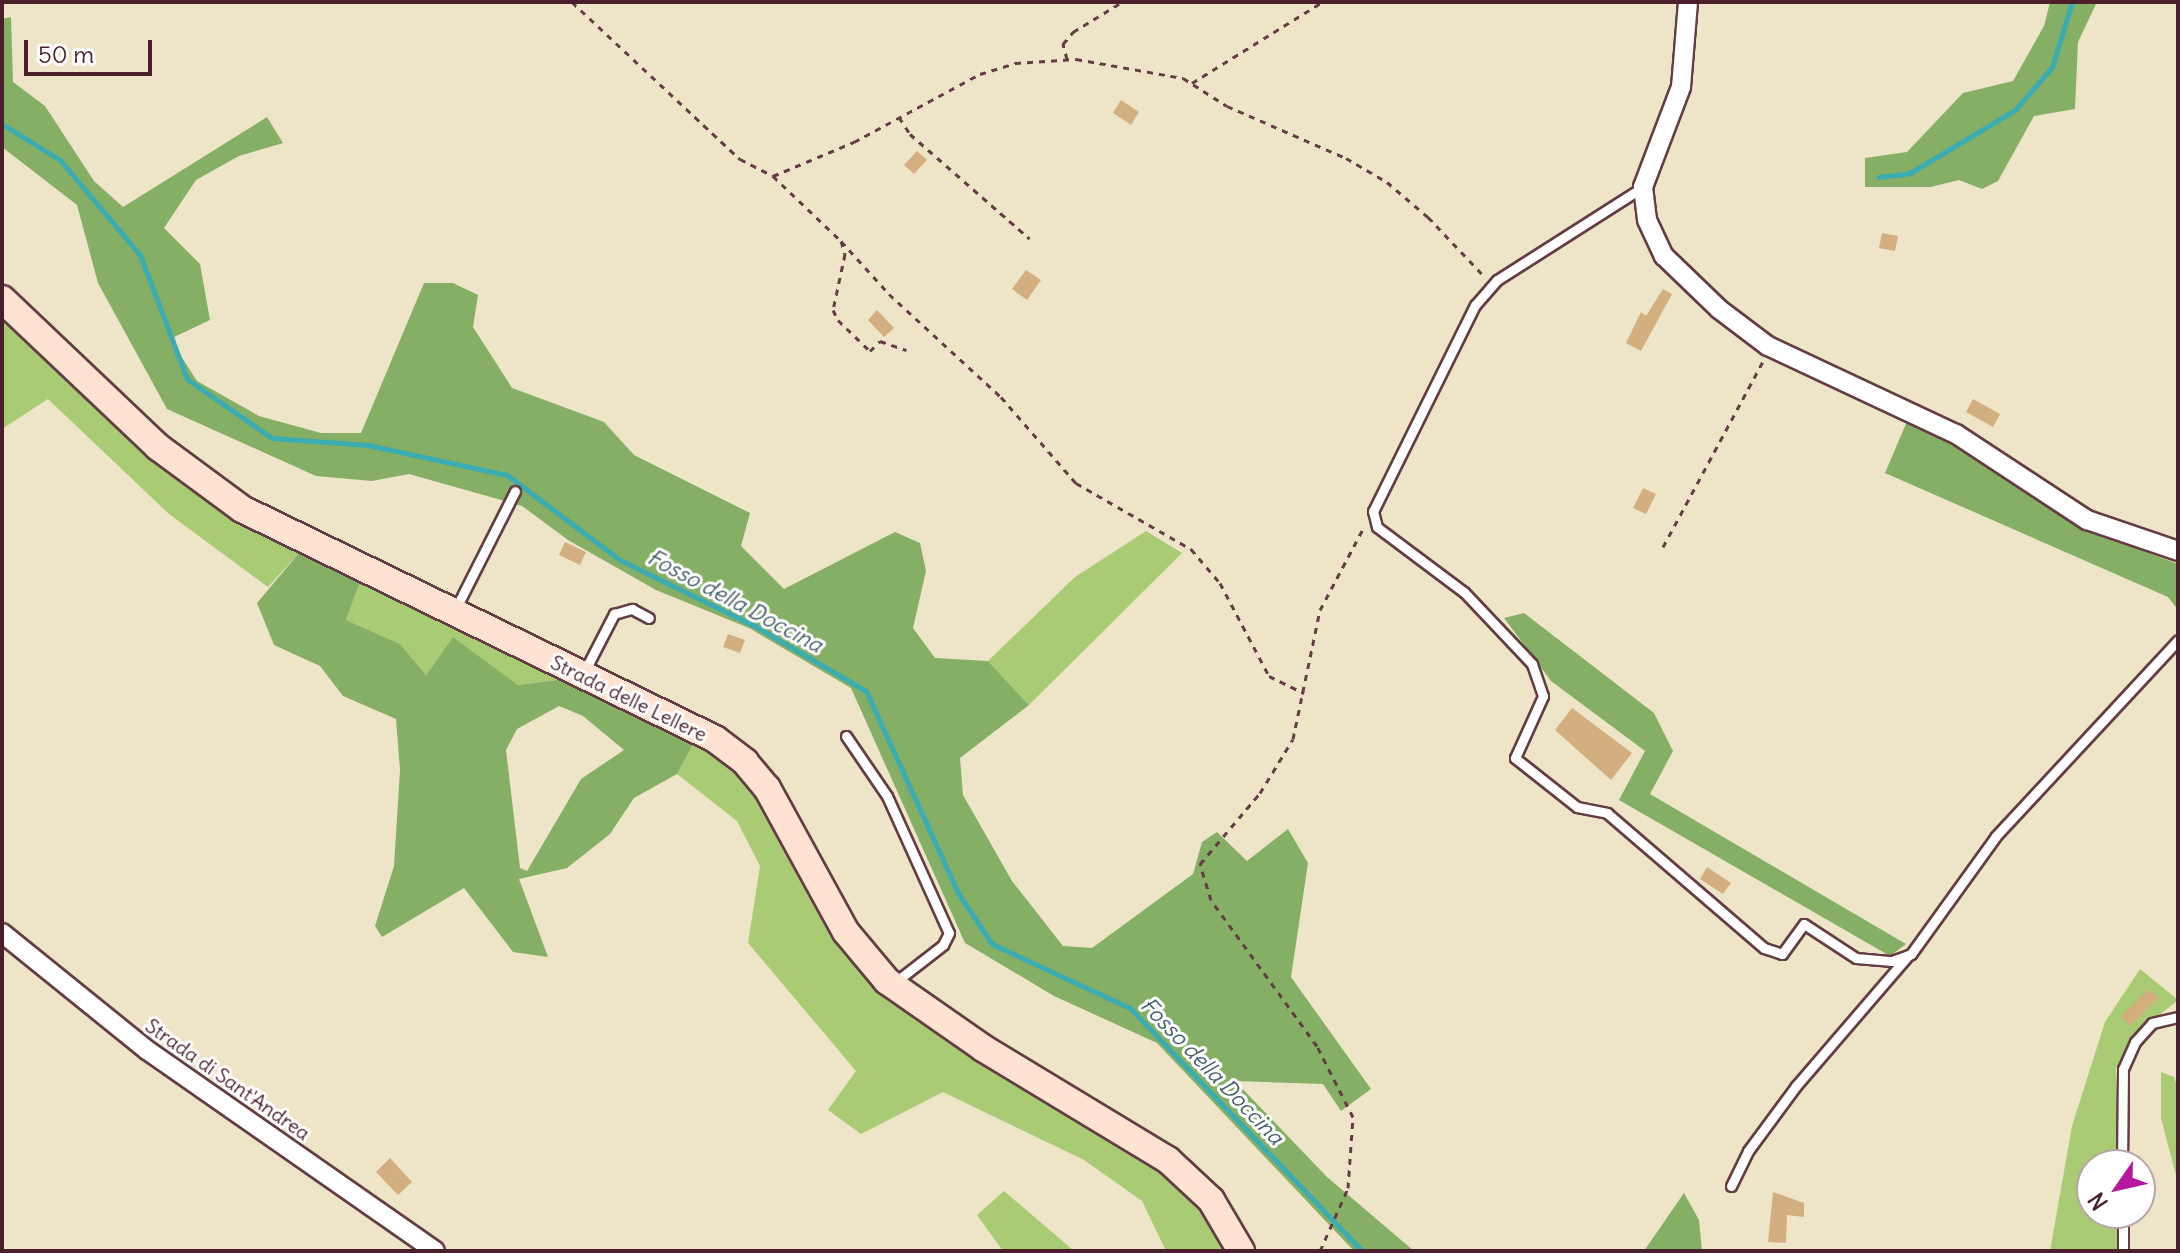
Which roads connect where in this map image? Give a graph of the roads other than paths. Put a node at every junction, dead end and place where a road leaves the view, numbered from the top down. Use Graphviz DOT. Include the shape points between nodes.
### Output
graph roads {
  1 [pos="1688,2"];
  2 [pos="1643,187"];
  3 [pos="2,299"];
  4 [pos="515,491"];
  5 [pos="2178,551"];
  6 [pos="453,613"];
  7 [pos="649,618"];
  8 [pos="2178,640"];
  9 [pos="582,677"];
  10 [pos="846,736"];
  11 [pos="2,933"];
  12 [pos="1911,954"];
  13 [pos="892,985"];
  14 [pos="2178,1017"];
  15 [pos="2122,1149"];
  16 [pos="1731,1186"];
  17 [pos="2123,1229"];
  18 [pos="435,1251"];
  19 [pos="1241,1251"];
  20 [pos="2123,1251"];
  1 -- 2 [label="street" via="1681,87"];
  2 -- 5 [label="street" via="1647,220 1664,256 1719,309 1771,347 1956,434 2087,520"];
  2 -- 12 [label="lane" via="1497,280 1475,305 1373,511 1377,527 1464,592 1532,664 1543,696 1515,758 1577,807 1607,813 1764,948 1782,954 1804,924 1856,958 1892,961"];
  3 -- 6 [label="street, Strada delle Lellere" via="190,475 289,534"];
  4 -- 6 [label="lane"];
  6 -- 9 [label="street, Strada delle Lellere"];
  7 -- 9 [label="lane" via="632,609 614,614"];
  8 -- 12 [label="lane" via="1996,836"];
  9 -- 13 [label="street, Strada delle Lellere" via="715,739 745,762 792,830 846,932"];
  10 -- 13 [label="lane" via="887,796 949,933 943,945"];
  11 -- 18 [label="street, Strada di Sant'Andrea" via="158,1058"];
  12 -- 16 [label="lane" via="1796,1086 1748,1151"];
  13 -- 19 [label="street, Strada delle Lellere" via="983,1048 1168,1160 1211,1200"];
  14 -- 15 [label="lane" via="2152,1023 2135,1042 2123,1069"];
  17 -- 20 [label="lane"];
}
